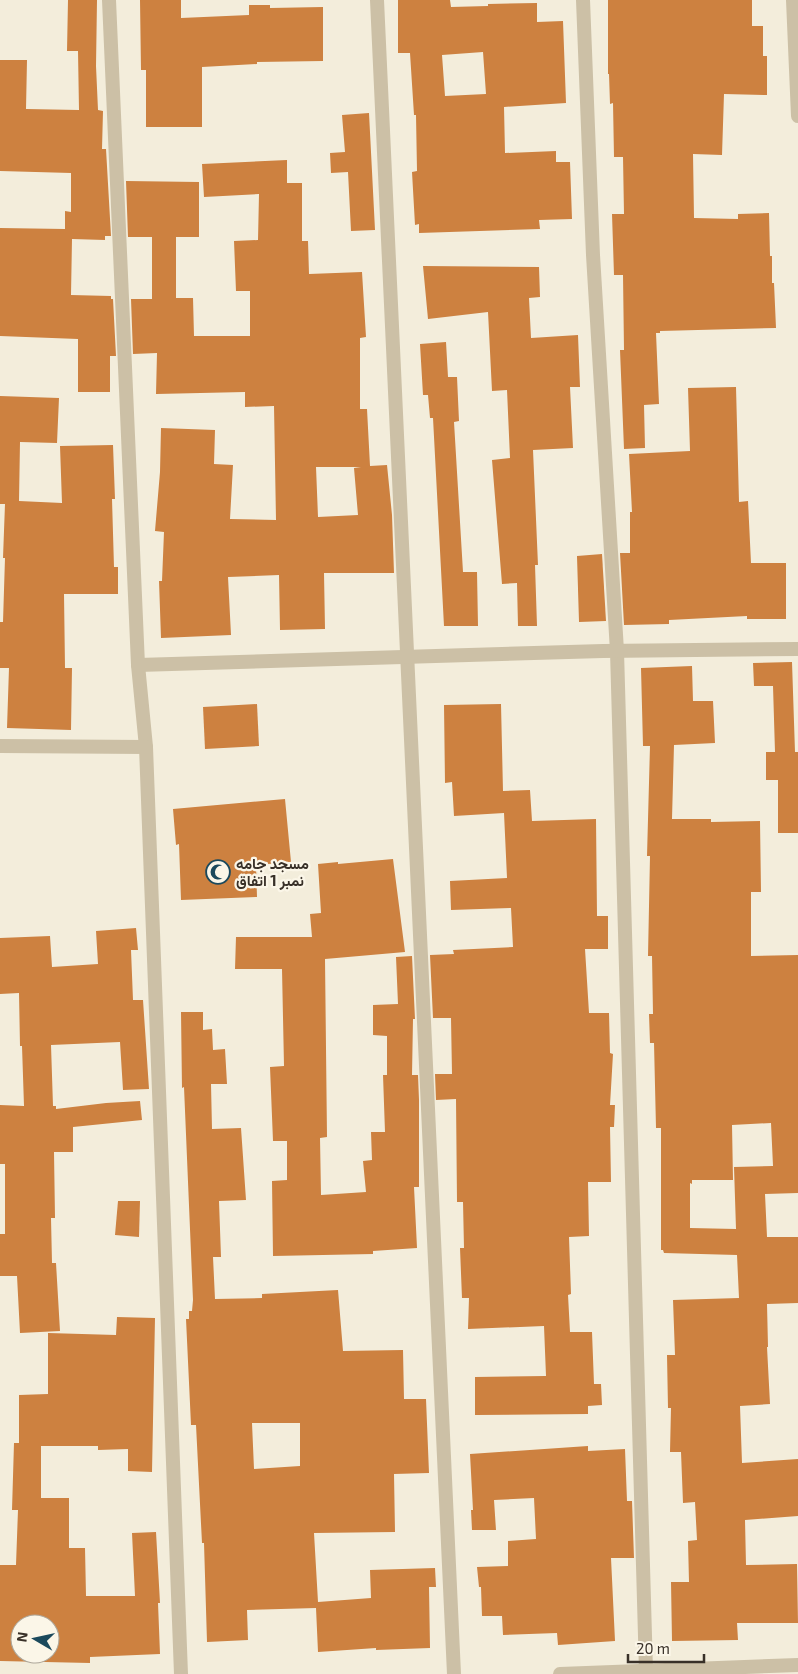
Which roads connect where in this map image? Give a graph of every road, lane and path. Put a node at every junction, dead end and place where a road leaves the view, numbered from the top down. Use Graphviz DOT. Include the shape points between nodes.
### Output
graph roads {
  1 [pos="110,0"];
  2 [pos="377,0"];
  3 [pos="583,0"];
  4 [pos="793,0"];
  5 [pos="798,116"];
  6 [pos="798,649"];
  7 [pos="617,651"];
  8 [pos="407,657"];
  9 [pos="138,665"];
  10 [pos="0,746"];
  11 [pos="146,747"];
  12 [pos="798,1664"];
  13 [pos="646,1671"];
  14 [pos="181,1674"];
  15 [pos="454,1674"];
  16 [pos="560,1674"];
  1 -- 9 [label="street"];
  2 -- 8 [label="street"];
  3 -- 7 [label="street" via="593,255"];
  4 -- 5 [label="street"];
  6 -- 7 [label="street"];
  7 -- 8 [label="street"];
  7 -- 13 [label="street"];
  8 -- 9 [label="street"];
  8 -- 15 [label="street"];
  9 -- 11 [label="street"];
  10 -- 11 [label="street"];
  11 -- 14 [label="street"];
  12 -- 13 [label="street"];
  13 -- 16 [label="street"];
}
